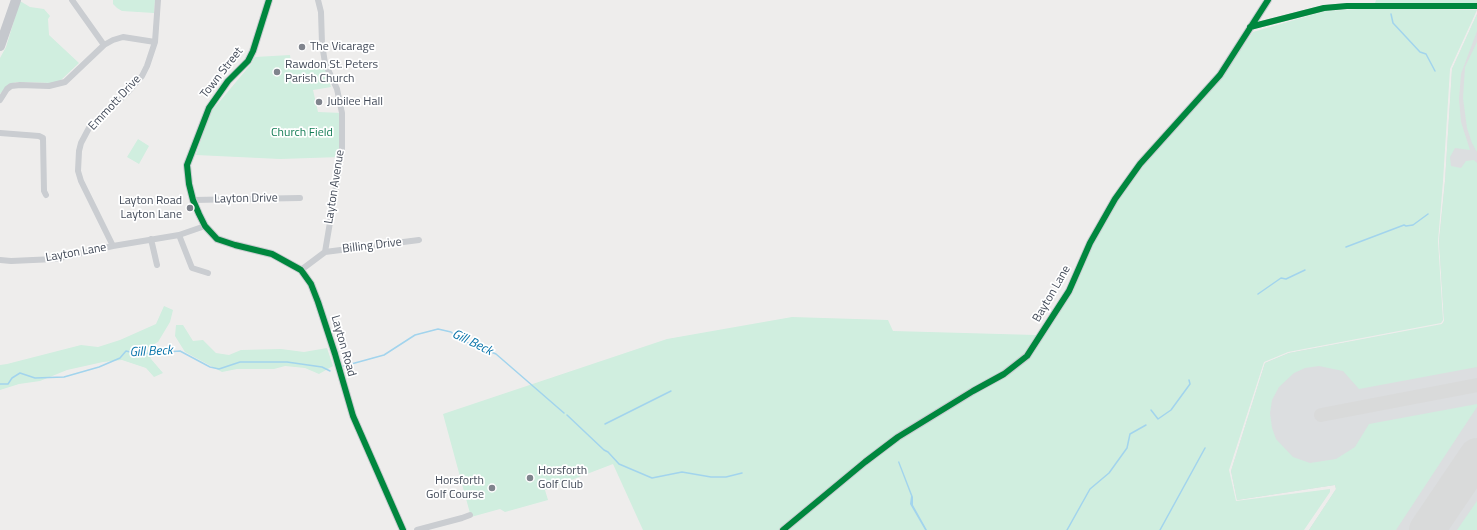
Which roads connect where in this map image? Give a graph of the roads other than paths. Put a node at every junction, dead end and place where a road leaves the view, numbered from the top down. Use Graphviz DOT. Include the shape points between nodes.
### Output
graph roads {
  1 [pos="16,0"];
  2 [pos="72,0"];
  3 [pos="158,0"];
  4 [pos="268,0"];
  5 [pos="318,0"];
  6 [pos="1268,0"];
  7 [pos="1477,6"];
  8 [pos="1250,27"];
  9 [pos="155,42"];
  10 [pos="104,45"];
  11 [pos="0,46"];
  12 [pos="0,100"];
  13 [pos="0,133"];
  14 [pos="46,195"];
  15 [pos="300,198"];
  16 [pos="193,200"];
  17 [pos="205,226"];
  18 [pos="179,235"];
  19 [pos="151,239"];
  20 [pos="419,240"];
  21 [pos="113,246"];
  22 [pos="325,252"];
  23 [pos="0,260"];
  24 [pos="157,265"];
  25 [pos="301,270"];
  26 [pos="208,273"];
  27 [pos="470,515"];
  28 [pos="403,530"];
  29 [pos="417,530"];
  30 [pos="783,530"];
  1 -- 11 [label="main road"];
  2 -- 10 [label="street"];
  3 -- 9 [label="street, Emmott Drive"];
  4 -- 16 [label="street, Town Street" via="253,51 248,61 209,108 187,165"];
  5 -- 22 [label="street, Layton Avenue" via="325,62 337,89 342,118 342,152"];
  6 -- 8 [label="street, Bayton Lane"];
  7 -- 8 [label="street" via="1324,8"];
  8 -- 30 [label="street, Bayton Lane" via="1220,75 1140,164 1115,199 1090,243 1069,291 1027,356 1004,374 898,437"];
  9 -- 10 [label="street" via="123,37"];
  9 -- 21 [label="street, Emmott Drive" via="142,76 90,128 79,151 78,171 81,181"];
  10 -- 12 [label="street" via="65,82 49,86 11,86"];
  13 -- 14 [label="street" via="43,138"];
  15 -- 16 [label="street, Layton Drive"];
  16 -- 17 [label="street, Town Street"];
  17 -- 18 [label="street, Layton Lane"];
  17 -- 25 [label="street, Layton Road" via="223,242 272,254"];
  18 -- 19 [label="street, Layton Lane"];
  18 -- 26 [label="street" via="192,268"];
  19 -- 21 [label="street, Layton Lane"];
  19 -- 24 [label="street"];
  20 -- 22 [label="street, Billing Drive"];
  21 -- 23 [label="street, Layton Lane" via="55,259"];
  22 -- 25 [label="street"];
  25 -- 28 [label="street, Layton Road" via="318,302 353,416"];
  27 -- 29 [label="street"];
}
